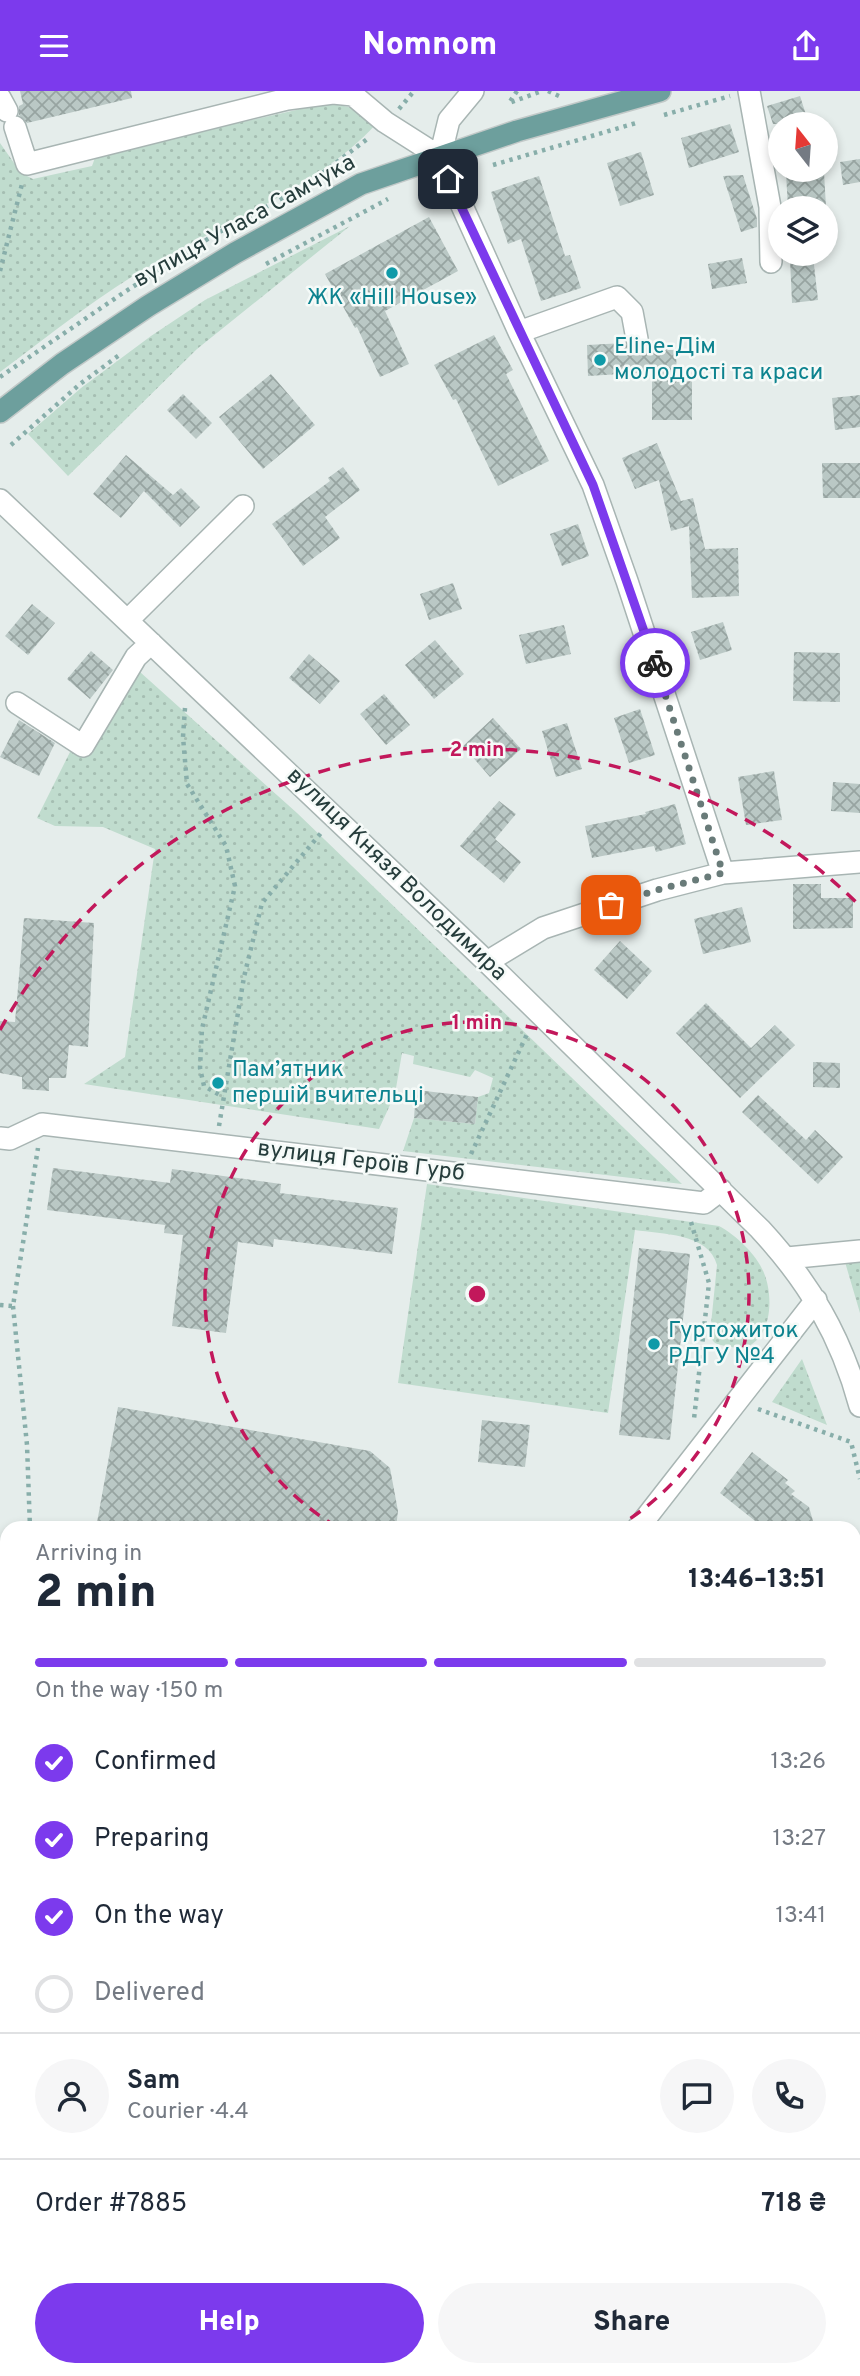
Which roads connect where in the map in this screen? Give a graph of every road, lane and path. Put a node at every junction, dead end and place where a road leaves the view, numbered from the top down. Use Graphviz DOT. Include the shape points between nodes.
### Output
graph roads {
  1 [pos="414,91"];
  2 [pos="472,91"];
  3 [pos="517,91"];
  4 [pos="542,91"];
  5 [pos="660,91"];
  6 [pos="742,93"];
  7 [pos="7,112"];
  8 [pos="655,117"];
  9 [pos="642,121"];
  10 [pos="385,122"];
  11 [pos="439,157"];
  12 [pos="27,164"];
  13 [pos="486,167"];
  14 [pos="391,198"];
  15 [pos="768,203"];
  16 [pos="262,265"];
  17 [pos="0,271"];
  18 [pos="519,332"];
  19 [pos="637,339"];
  20 [pos="131,345"];
  21 [pos="0,377"];
  22 [pos="0,412"];
  23 [pos="10,445"];
  24 [pos="0,500"];
  25 [pos="243,506"];
  26 [pos="128,620"];
  27 [pos="151,643"];
  28 [pos="17,703"];
  29 [pos="185,708"];
  30 [pos="321,832"];
  31 [pos="860,862"];
  32 [pos="723,873"];
  33 [pos="487,962"];
  34 [pos="528,1031"];
  35 [pos="223,1097"];
  36 [pos="42,1124"];
  37 [pos="0,1138"];
  38 [pos="217,1144"];
  39 [pos="462,1174"];
  40 [pos="721,1190"];
  41 [pos="684,1201"];
  42 [pos="860,1251"];
  43 [pos="786,1258"];
  44 [pos="816,1300"];
  45 [pos="0,1305"];
  46 [pos="13,1306"];
  47 [pos="751,1406"];
  48 [pos="860,1406"];
  49 [pos="693,1431"];
  50 [pos="860,1479"];
  51 [pos="30,1521"];
  52 [pos="643,1521"];
  1 -- 10 [label="path"];
  2 -- 11 [label="street" via="449,120"];
  3 -- 4 [label="path" via="509,103"];
  5 -- 11 [label="main road, вулиця Уласа Самчука"];
  6 -- 8 [label="path"];
  6 -- 15 [label="street"];
  7 -- 12 [label="street"];
  9 -- 13 [label="path"];
  10 -- 11 [label="street"];
  10 -- 12 [label="street" via="354,95 333,93 287,99"];
  10 -- 21 [label="path" via="305,186 214,235"];
  11 -- 18 [label="street"];
  11 -- 22 [label="main road, вулиця Уласа Самчука" via="362,184 235,253 148,306"];
  12 -- 17 [label="path"];
  14 -- 16 [label="path"];
  18 -- 19 [label="street" via="617,297 632,312"];
  18 -- 32 [label="street" via="593,485"];
  20 -- 23 [label="path"];
  24 -- 26 [label="street, вулиця Князя Володимира"];
  25 -- 26 [label="street"];
  26 -- 27 [label="street, вулиця Князя Володимира"];
  27 -- 28 [label="street" via="136,657 83,746"];
  27 -- 33 [label="street, вулиця Князя Володимира"];
  29 -- 35 [label="path" via="187,784 226,846 235,886 202,1029 204,1086"];
  30 -- 35 [label="path" via="262,903"];
  31 -- 32 [label="street"];
  32 -- 33 [label="street" via="543,928"];
  33 -- 40 [label="street, вулиця Князя Володимира"];
  34 -- 39 [label="path"];
  35 -- 38 [label="path"];
  36 -- 37 [label="street" via="10,1139"];
  36 -- 38 [label="street, вулиця Героїв Гурб"];
  36 -- 46 [label="path"];
  38 -- 39 [label="street, вулиця Героїв Гурб"];
  39 -- 41 [label="street, вулиця Героїв Гурб"];
  40 -- 41 [label="street, вулиця Героїв Гурб" via="704,1203"];
  40 -- 43 [label="street, вулиця Князя Володимира"];
  41 -- 49 [label="path" via="709,1283"];
  42 -- 43 [label="street"];
  43 -- 44 [label="street, вулиця Князя Володимира"];
  44 -- 48 [label="street, вулиця Князя Володимира" via="836,1337"];
  44 -- 52 [label="street"];
  45 -- 46 [label="path"];
  46 -- 51 [label="path"];
  47 -- 50 [label="path" via="851,1442"];
}
